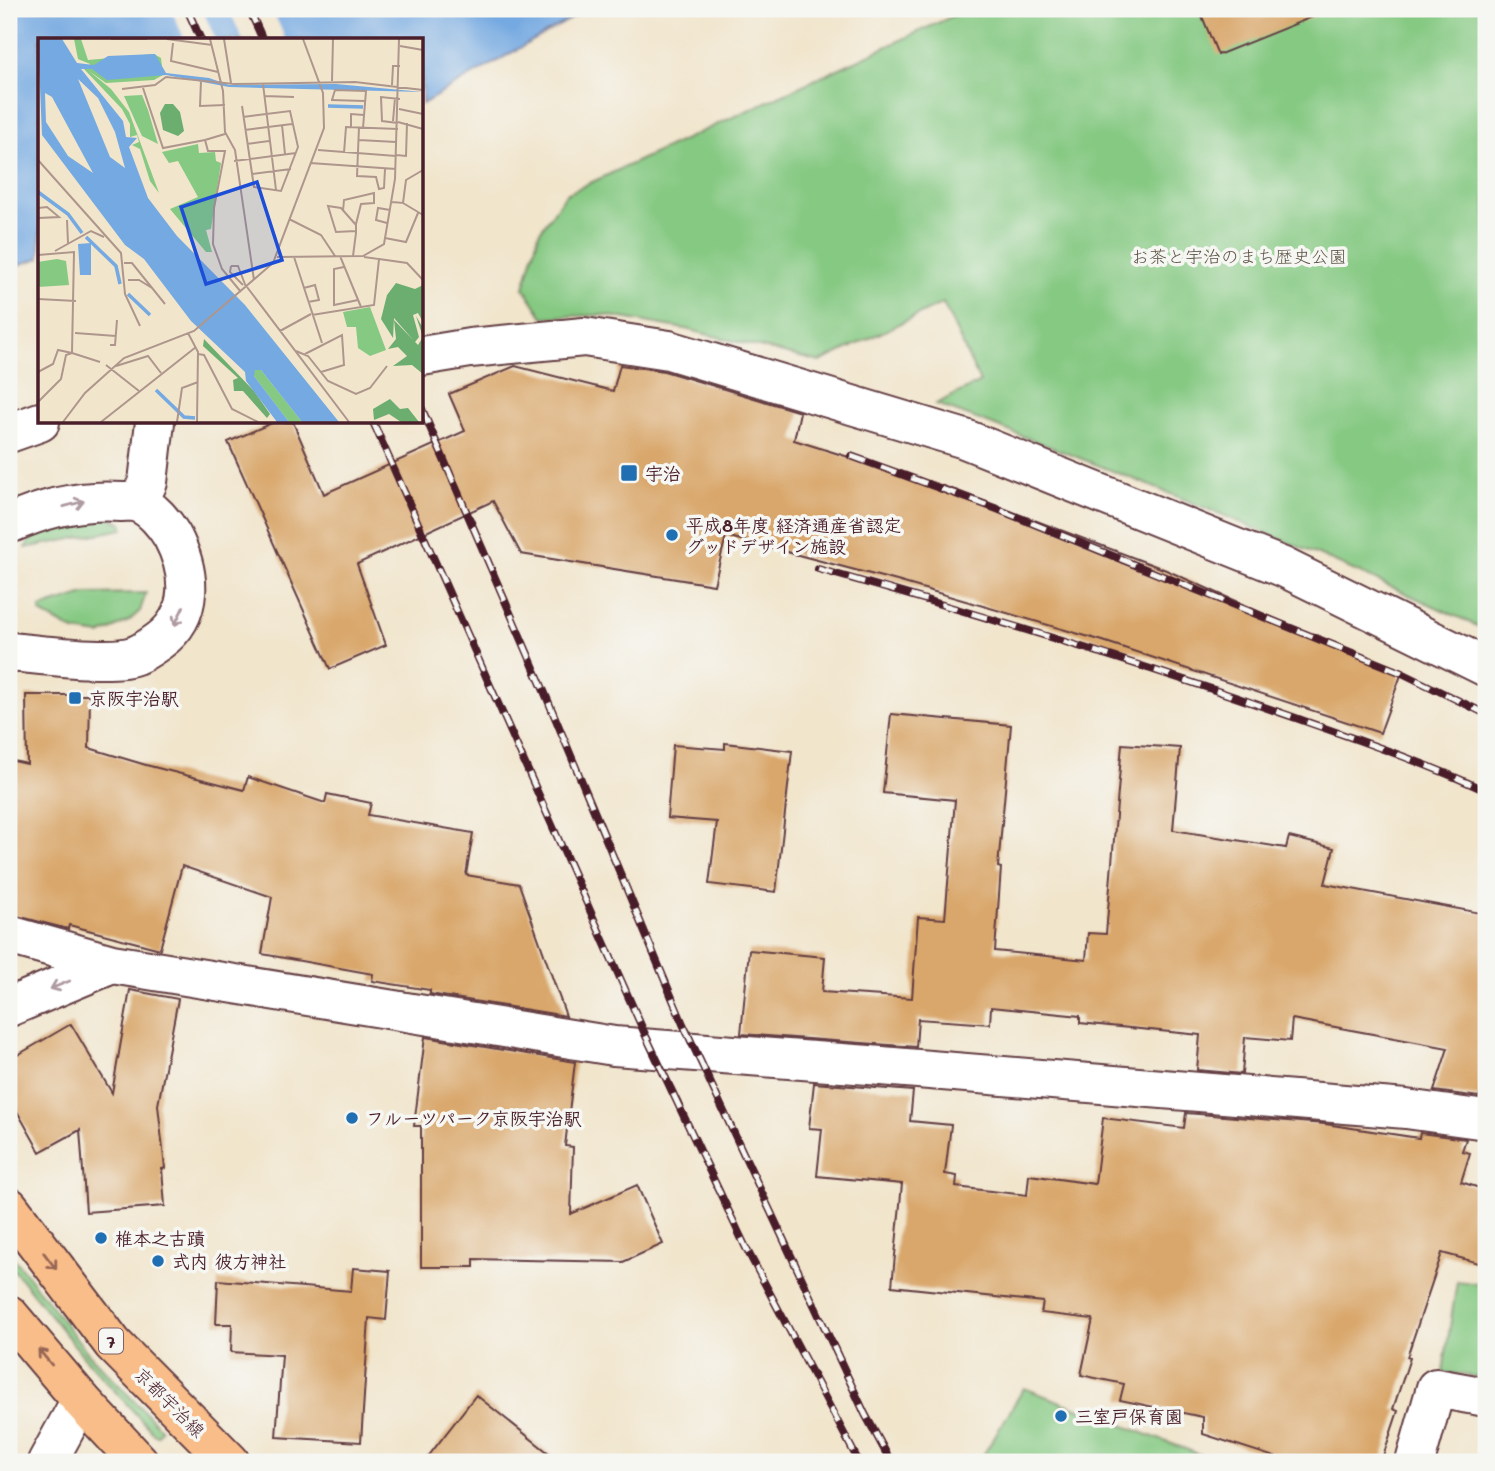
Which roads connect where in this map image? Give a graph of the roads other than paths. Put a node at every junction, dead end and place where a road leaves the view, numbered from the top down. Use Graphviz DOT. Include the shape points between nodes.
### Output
graph roads {
  1 [pos="424,356"];
  2 [pos="38,423"];
  3 [pos="155,424"];
  4 [pos="9,433"];
  5 [pos="138,503"];
  6 [pos="9,524"];
  7 [pos="9,652"];
  8 [pos="1486,667"];
  9 [pos="9,936"];
  10 [pos="113,964"];
  11 [pos="13,1005"];
  12 [pos="1486,1120"];
  13 [pos="9,1207"];
  14 [pos="9,1315"];
  15 [pos="1486,1396"];
  16 [pos="81,1400"];
  17 [pos="47,1462"];
  18 [pos="139,1462"];
  19 [pos="230,1462"];
  20 [pos="1415,1462"];
  1 -- 8 [label="street" via="584,337 669,350 965,439 1283,567"];
  2 -- 4 [label="street"];
  3 -- 5 [label="street" via="148,481"];
  6 -- 5 [label="street, one-way" via="85,501"];
  5 -- 7 [label="street, one-way" via="169,530 187,575 183,610 167,635 136,656 115,659"];
  9 -- 10 [label="street"];
  9 -- 11 [label="street" via="26,972"];
  10 -- 11 [label="street, one-way"];
  10 -- 12 [label="street" via="614,1046 1406,1109"];
  13 -- 19 [label="main road, 京都宇治線 / 7, one-way" via="113,1344"];
  16 -- 14 [label="main road, one-way"];
  15 -- 20 [label="street" via="1436,1388"];
  16 -- 17 [label="street"];
  16 -- 18 [label="main road"];
}
